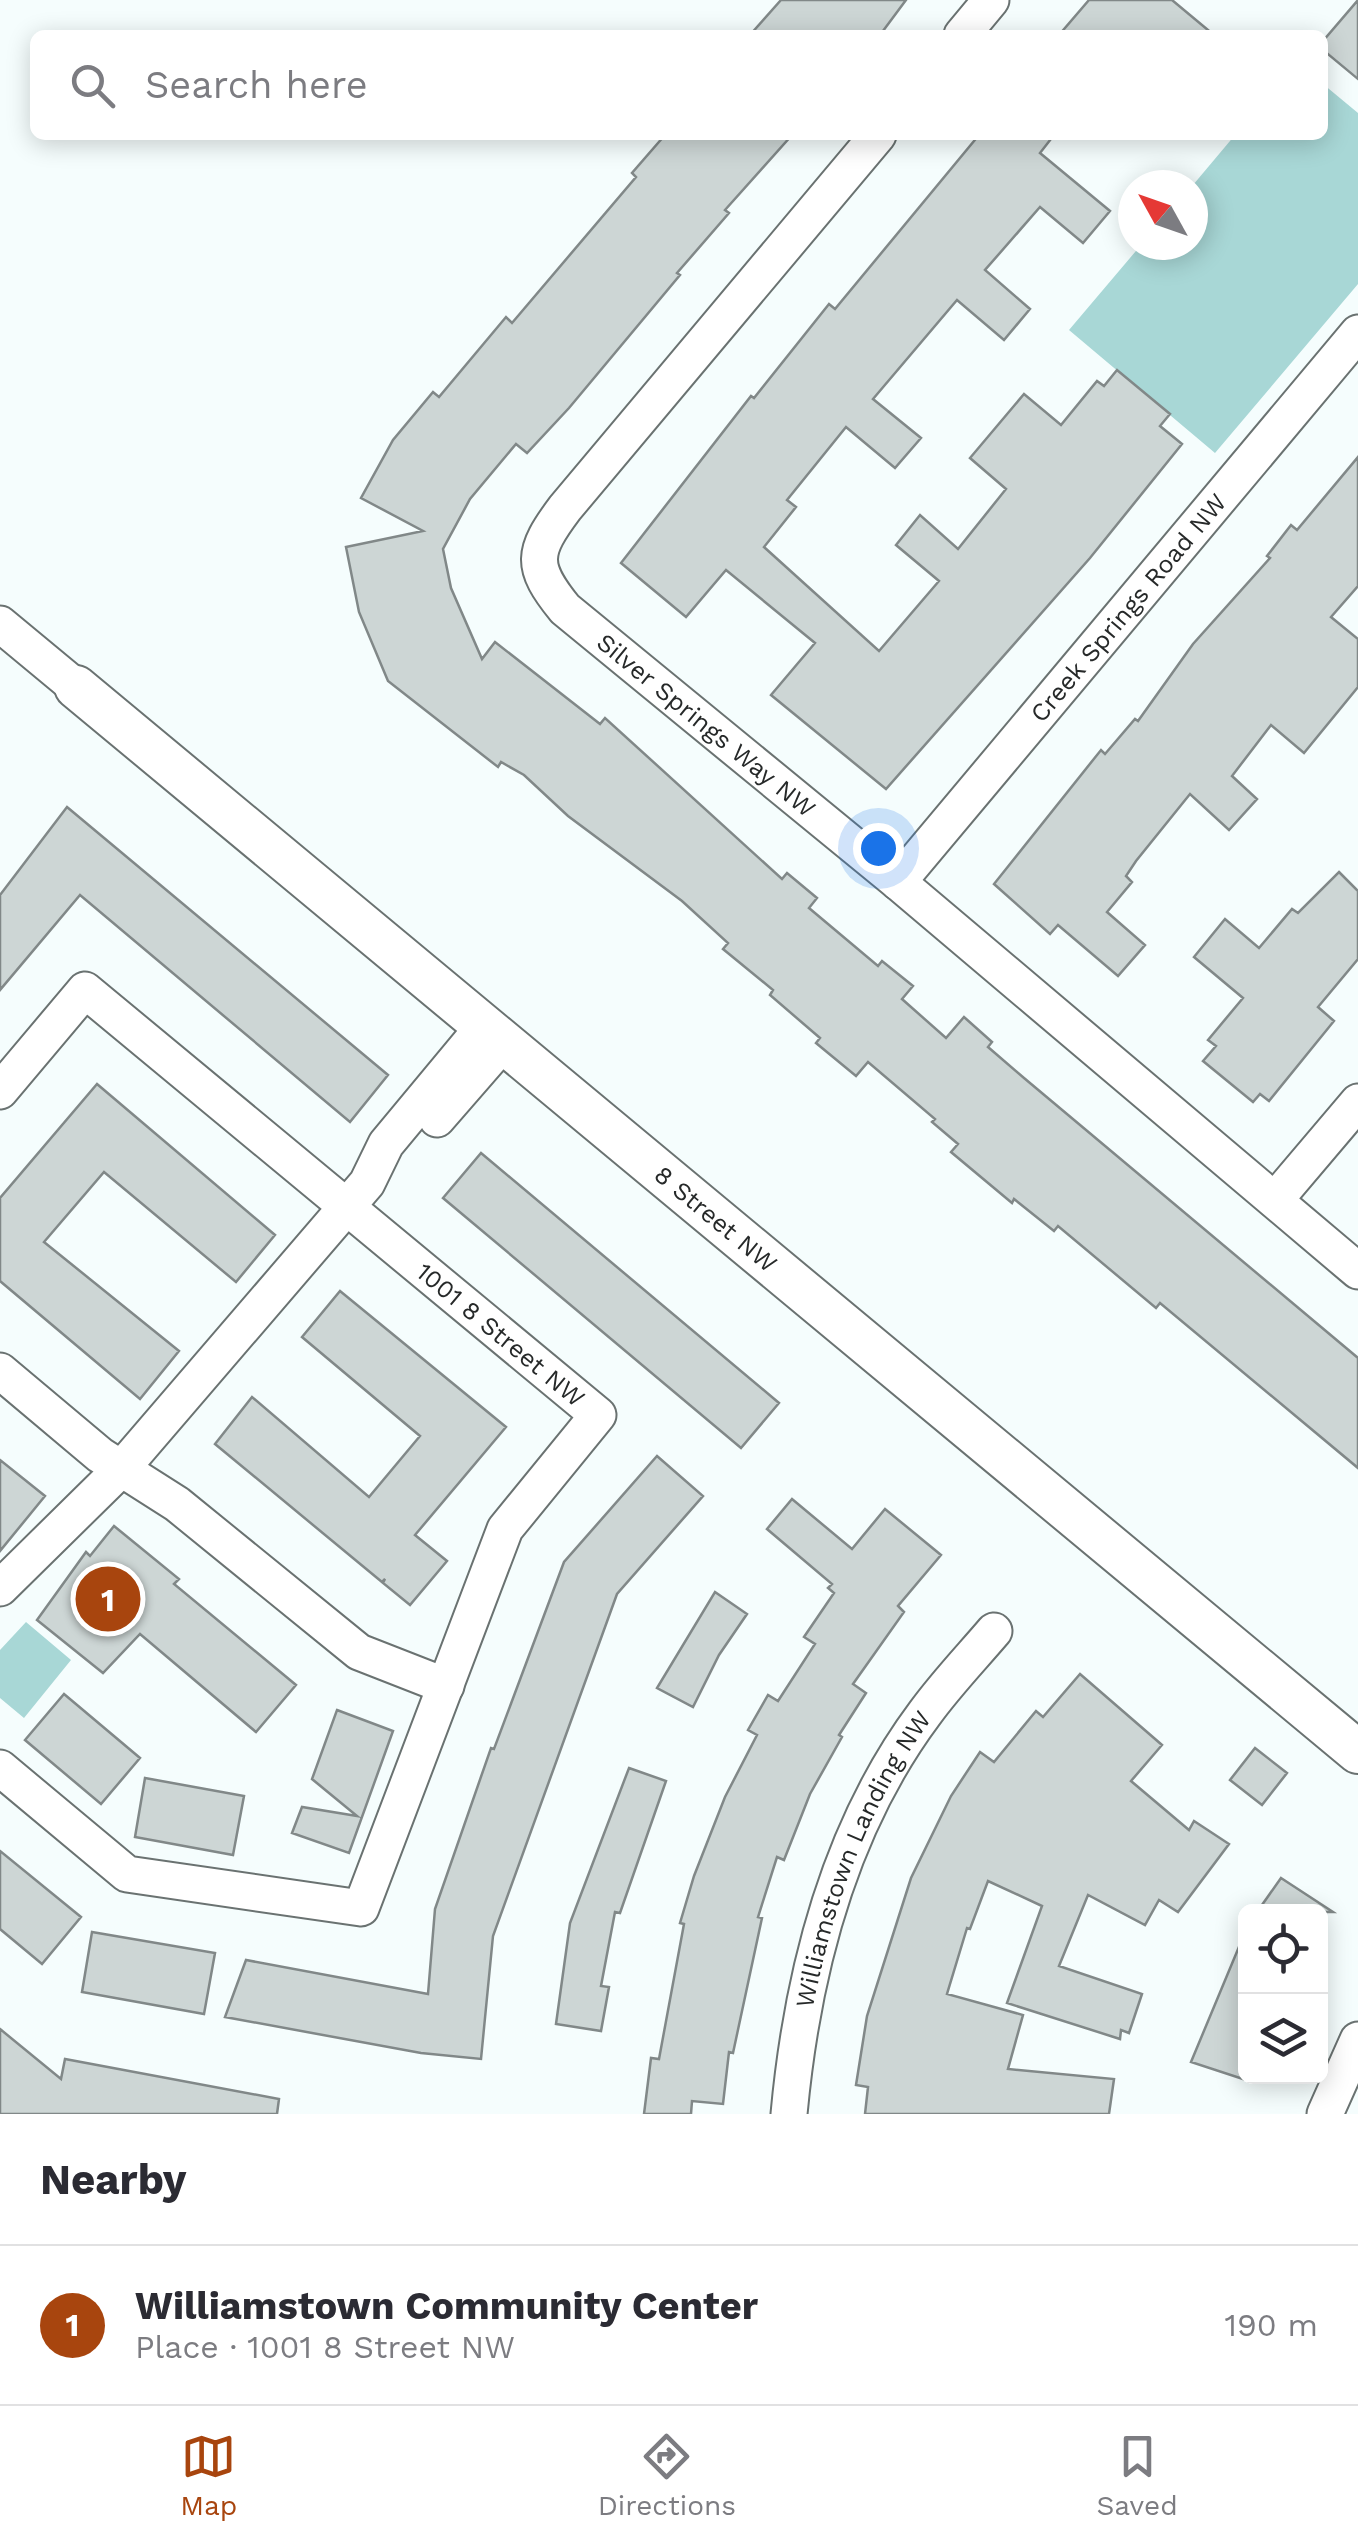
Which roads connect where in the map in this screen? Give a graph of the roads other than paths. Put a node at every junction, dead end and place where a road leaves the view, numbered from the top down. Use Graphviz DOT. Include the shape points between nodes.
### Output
graph roads {
  1 [pos="991,0"];
  2 [pos="966,30"];
  3 [pos="874,140"];
  4 [pos="1358,334"];
  5 [pos="0,624"];
  6 [pos="76,686"];
  7 [pos="898,882"];
  8 [pos="494,1034"];
  9 [pos="0,1091"];
  10 [pos="1358,1102"];
  11 [pos="358,1194"];
  12 [pos="1275,1200"];
  13 [pos="1358,1271"];
  14 [pos="0,1371"];
  15 [pos="124,1467"];
  16 [pos="0,1588"];
  17 [pos="994,1630"];
  18 [pos="446,1686"];
  19 [pos="1358,1752"];
  20 [pos="0,1768"];
  21 [pos="1358,2040"];
  22 [pos="789,2114"];
  23 [pos="1325,2114"];
  1 -- 2 [label="street"];
  3 -- 7 [label="street, Silver Springs Way NW" via="565,508 536,562 565,610"];
  4 -- 7 [label="street, Creek Springs Road NW"];
  5 -- 6 [label="street"];
  6 -- 8 [label="street, 8 Street NW"];
  7 -- 12 [label="street, Silver Springs Way NW"];
  8 -- 11 [label="street" via="404,1158"];
  8 -- 19 [label="street, 8 Street NW"];
  9 -- 11 [label="street, 1001 8 Street NW" via="85,990"];
  10 -- 12 [label="street"];
  11 -- 15 [label="street"];
  11 -- 18 [label="street, 1001 8 Street NW" via="598,1415 505,1529"];
  12 -- 13 [label="street, Silver Springs Way NW"];
  14 -- 15 [label="street" via="100,1455"];
  15 -- 16 [label="street"];
  15 -- 18 [label="street" via="359,1652"];
  17 -- 22 [label="street, Williamstown Landing NW" via="924,1714 868,1808 826,1913 797,2029"];
  18 -- 20 [label="street, 1001 8 Street NW" via="361,1908 128,1874"];
  21 -- 23 [label="street"];
}
